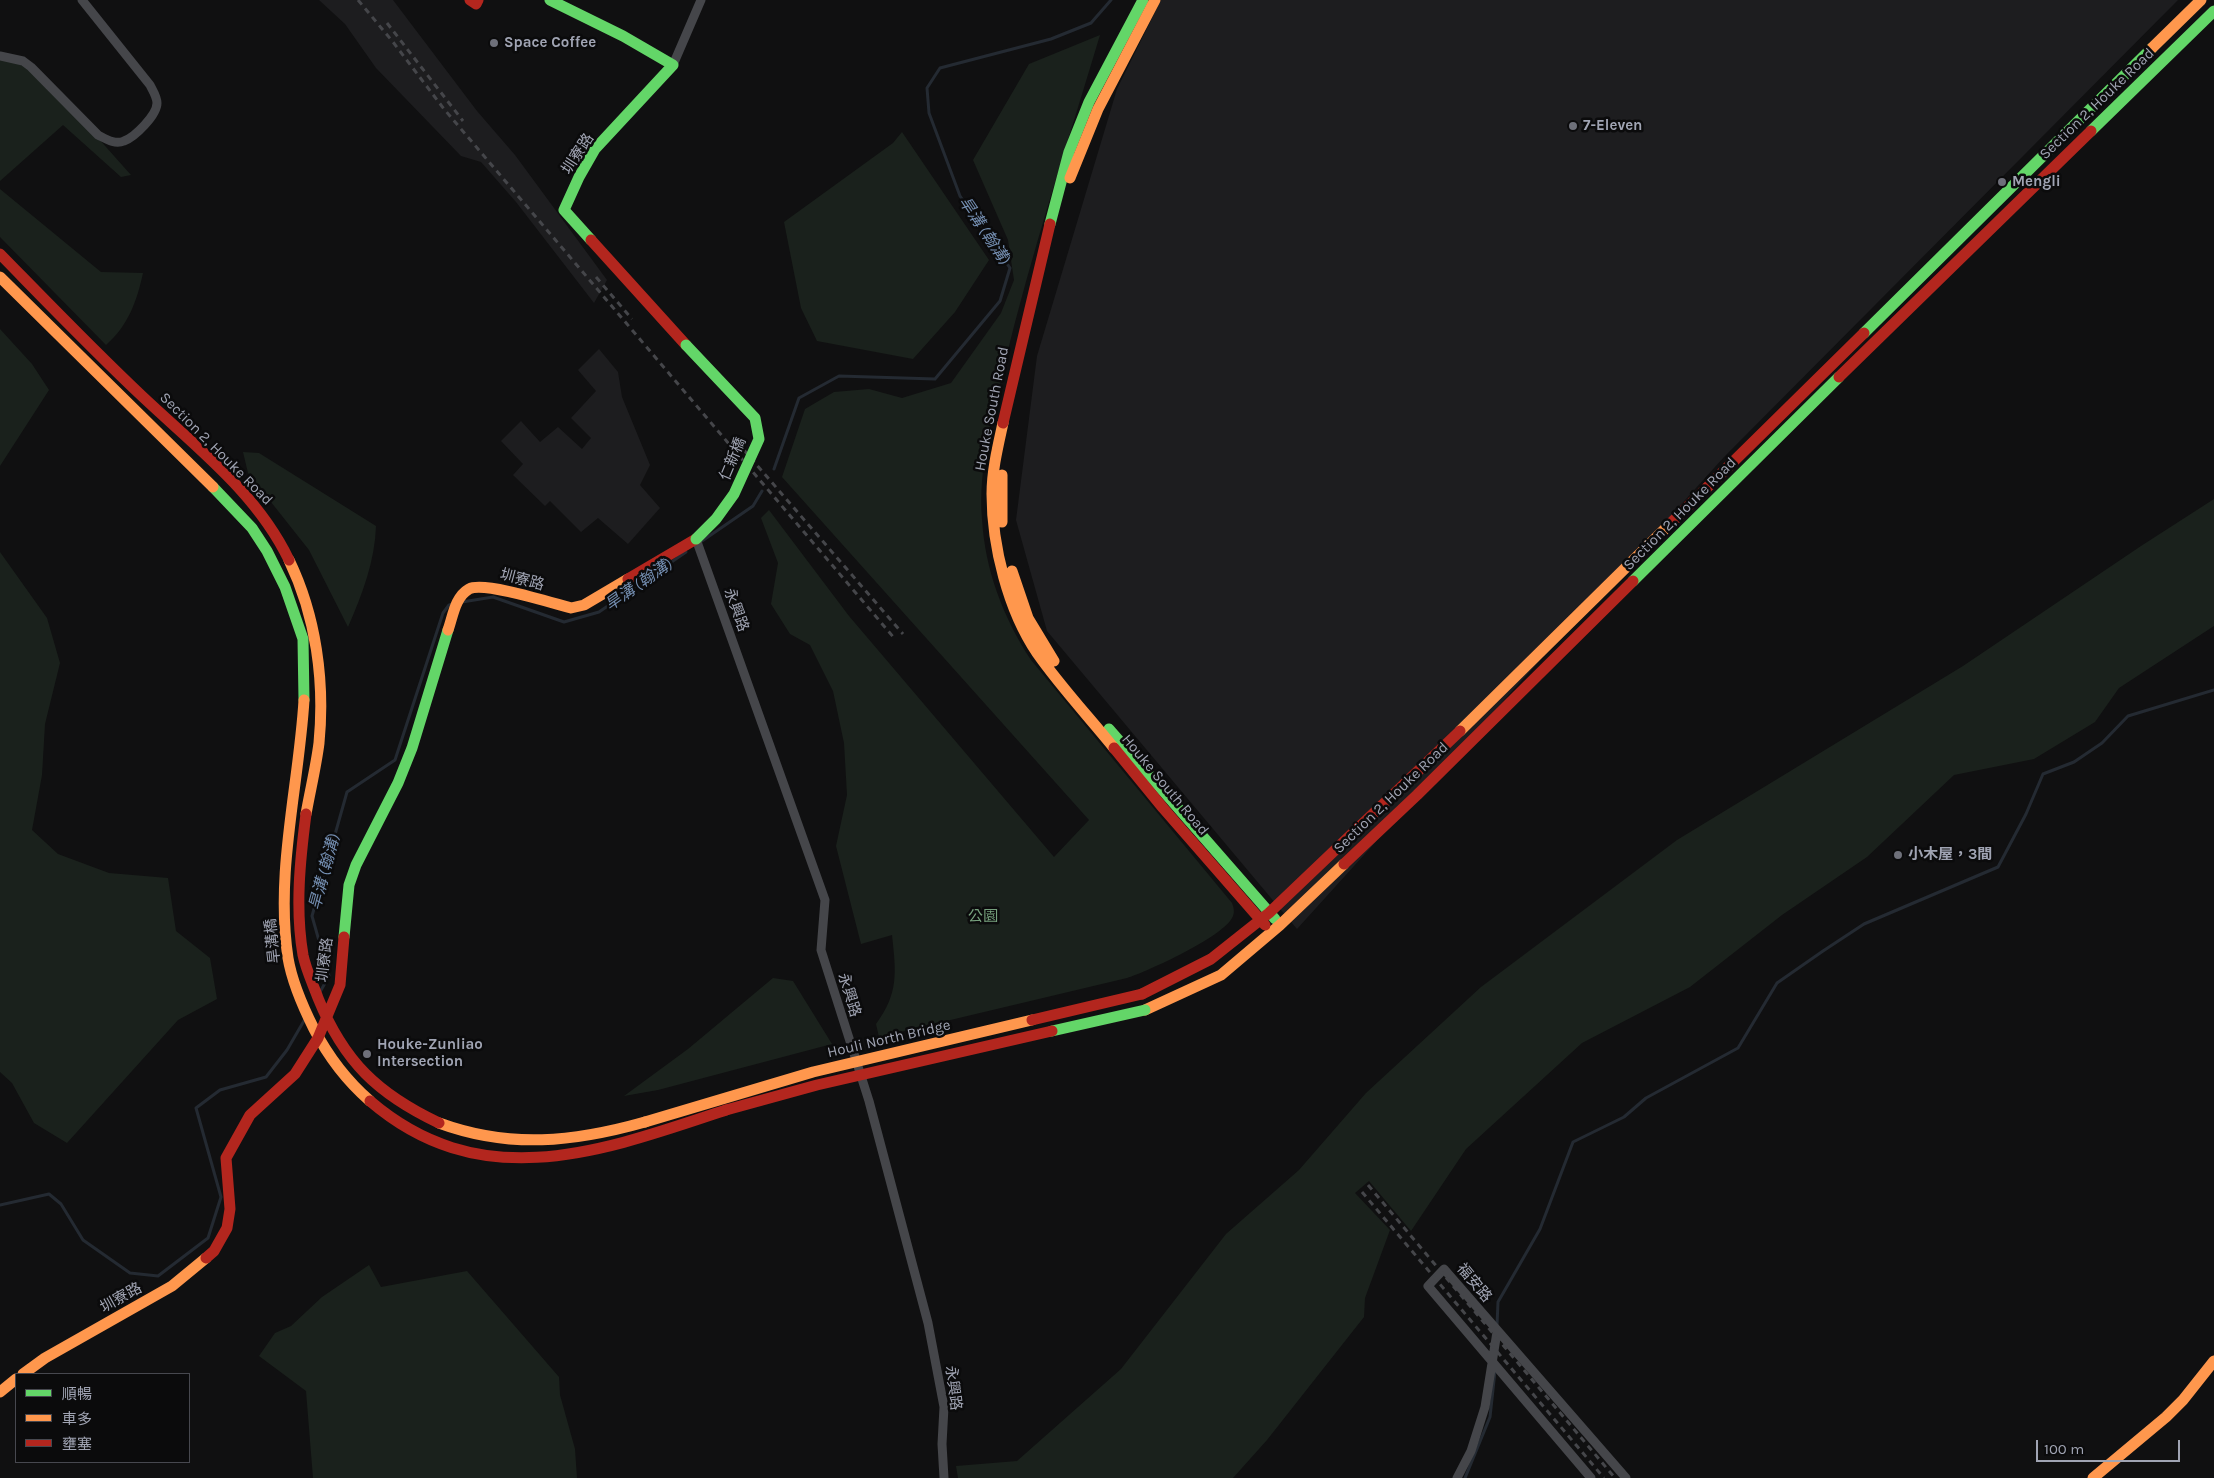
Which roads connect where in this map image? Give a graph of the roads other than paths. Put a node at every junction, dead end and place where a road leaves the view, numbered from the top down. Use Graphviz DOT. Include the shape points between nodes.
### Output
graph roads {
  1 [pos="82,0"];
  2 [pos="470,0"];
  3 [pos="478,0"];
  4 [pos="550,0"];
  5 [pos="701,0"];
  6 [pos="1143,0"];
  7 [pos="1155,0"];
  8 [pos="2201,0"];
  9 [pos="2214,11"];
  10 [pos="0,56"];
  11 [pos="673,65"];
  12 [pos="2047,153"];
  13 [pos="2057,164"];
  14 [pos="0,254"];
  15 [pos="0,277"];
  16 [pos="686,345"];
  17 [pos="1749,443"];
  18 [pos="1762,455"];
  19 [pos="696,539"];
  20 [pos="1519,672"];
  21 [pos="1532,682"];
  22 [pos="1167,805"];
  23 [pos="299,893"];
  24 [pos="284,895"];
  25 [pos="1265,917"];
  26 [pos="1275,929"];
  27 [pos="1142,994"];
  28 [pos="1145,1010"];
  29 [pos="326,1019"];
  30 [pos="318,1038"];
  31 [pos="1497,1332"];
  32 [pos="1491,1360"];
  33 [pos="2214,1361"];
  34 [pos="24,1373"];
  35 [pos="15,1380"];
  36 [pos="0,1392"];
  37 [pos="944,1478"];
  38 [pos="1457,1478"];
  39 [pos="1591,1478"];
  40 [pos="1626,1478"];
  41 [pos="2093,1478"];
  1 -- 10 [label="street" via="155,94 156,111 124,142 114,142 98,135 23,61"];
  2 -- 3 [label="street" via="476,4"];
  4 -- 11 [label="street"];
  5 -- 11 [label="street"];
  6 -- 22 [label="street, Houke South Road" via="1088,102 1069,152 1018,356 995,458 992,493 994,534 999,556 1018,618 1037,653"];
  7 -- 22 [label="street, Houke South Road" via="1099,106 1080,148 1064,199 1005,450 1001,492 1002,534 1012,574 1045,650"];
  8 -- 12 [label="street, Section 2, Houke Road"];
  9 -- 13 [label="street, Section 2, Houke Road"];
  11 -- 16 [label="street, 圳寮路" via="595,148 564,210"];
  12 -- 13 [label="street"];
  12 -- 17 [label="street, Section 2, Houke Road"];
  13 -- 18 [label="street, Section 2, Houke Road"];
  14 -- 23 [label="street, Section 2, Houke Road" via="255,506 280,541 296,573 316,638 320,725 306,815"];
  15 -- 24 [label="street, Section 2, Houke Road" via="243,517 263,542 284,582 304,642 303,724"];
  16 -- 19 [label="street, 仁新橋, bridge" via="755,418 759,439 734,494"];
  17 -- 18 [label="street"];
  17 -- 20 [label="street, Section 2, Houke Road"];
  18 -- 21 [label="street, Section 2, Houke Road"];
  19 -- 29 [label="street, 圳寮路" via="584,605 571,608 485,586 468,589 458,602 398,784 349,885 340,985"];
  19 -- 37 [label="street, 永興路" via="825,900 821,950 869,1101 928,1323 944,1406"];
  20 -- 21 [label="street"];
  20 -- 25 [label="street, Section 2, Houke Road"];
  21 -- 26 [label="street, Section 2, Houke Road"];
  22 -- 25 [label="street, Houke South Road"];
  23 -- 29 [label="street, 旱溝橋" via="303,958"];
  24 -- 30 [label="street, 旱溝橋" via="288,959 300,1000"];
  25 -- 26 [label="street, Houke South Road"];
  25 -- 27 [label="street, Section 2, Houke Road" via="1210,959"];
  26 -- 28 [label="street, Section 2, Houke Road" via="1221,975"];
  27 -- 29 [label="street, Houli North Bridge, bridge" via="813,1072 603,1134 538,1142 504,1140 467,1132 430,1121 396,1102 349,1056"];
  28 -- 30 [label="street, Houli North Bridge, bridge" via="817,1085 726,1110 605,1150 532,1158 486,1156 440,1145 409,1129 353,1086"];
  29 -- 30 [label="street, 圳寮路"];
  30 -- 34 [label="street, 圳寮路" via="294,1074 250,1115 226,1158 230,1209 227,1228 214,1251 172,1286"];
  31 -- 32 [label="street"];
  31 -- 32 [label="street, 福安路" via="1444,1269 1428,1286"];
  31 -- 40 [label="street, 福安路"];
  32 -- 38 [label="street" via="1485,1407 1471,1451"];
  32 -- 39 [label="street, 福安路"];
  33 -- 41 [label="street" via="2166,1417"];
  35 -- 36 [label="street"];
}
